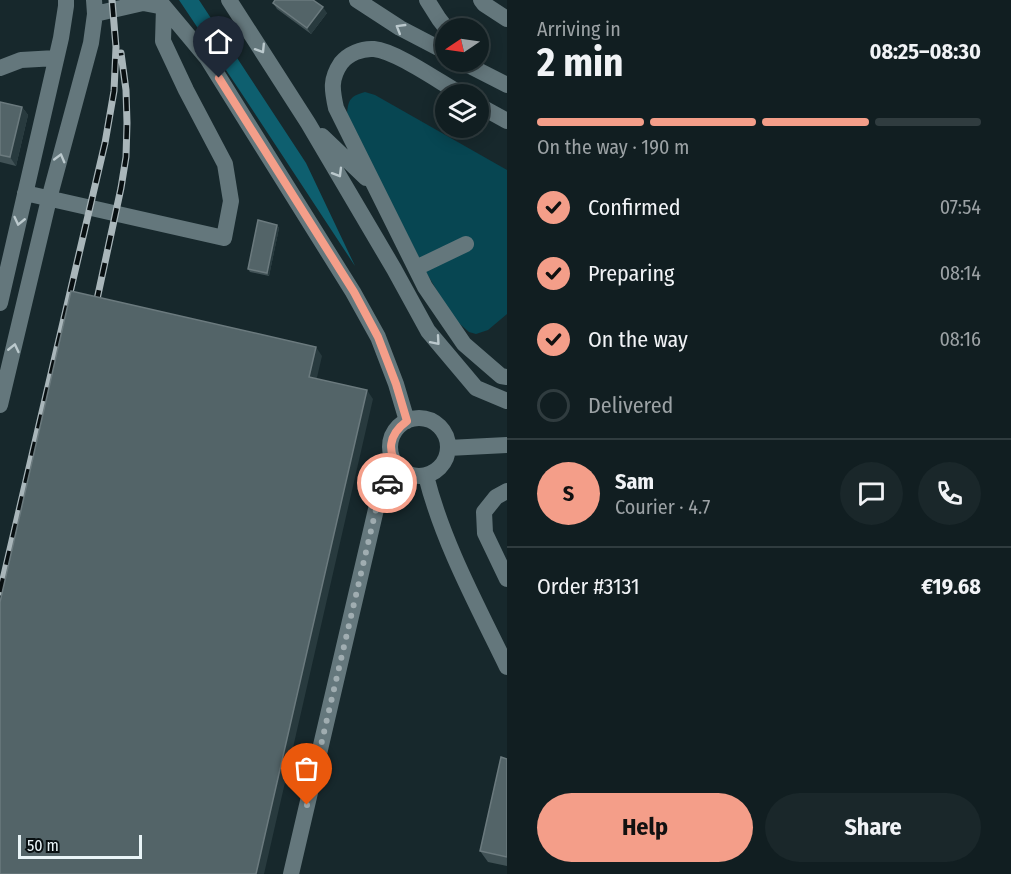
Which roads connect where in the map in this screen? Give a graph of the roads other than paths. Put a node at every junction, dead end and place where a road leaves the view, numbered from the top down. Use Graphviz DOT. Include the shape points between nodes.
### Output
graph roads {
  1 [pos="66,0"];
  2 [pos="229,0"];
  3 [pos="357,0"];
  4 [pos="427,0"];
  5 [pos="481,0"];
  6 [pos="161,4"];
  7 [pos="95,7"];
  8 [pos="438,18"];
  9 [pos="507,19"];
  10 [pos="435,46"];
  11 [pos="56,58"];
  12 [pos="0,68"];
  13 [pos="486,72"];
  14 [pos="443,84"];
  15 [pos="507,85"];
  16 [pos="489,111"];
  17 [pos="507,121"];
  18 [pos="308,123"];
  19 [pos="375,186"];
  20 [pos="25,193"];
  21 [pos="49,199"];
  22 [pos="466,244"];
  23 [pos="416,268"];
  24 [pos="0,303"];
  25 [pos="507,377"];
  26 [pos="507,401"];
  27 [pos="0,405"];
  28 [pos="407,421"];
  29 [pos="507,445"];
  30 [pos="448,448"];
  31 [pos="401,470"];
  32 [pos="426,476"];
  33 [pos="507,491"];
  34 [pos="507,579"];
  35 [pos="507,667"];
  36 [pos="291,874"];
  1 -- 11 [label="street"];
  2 -- 18 [label="street, one-way"];
  10 -- 3 [label="street, one-way"];
  4 -- 8 [label="street"];
  5 -- 9 [label="street"];
  6 -- 7 [label="street"];
  6 -- 21 [label="street" via="163,41 225,164 231,201 224,238"];
  6 -- 28 [label="street" via="207,58 354,292 378,337"];
  21 -- 7 [label="street, one-way" via="91,43"];
  11 -- 12 [label="street" via="21,60"];
  11 -- 20 [label="street"];
  13 -- 15 [label="street"];
  14 -- 19 [label="street" via="374,49 345,57 334,73 332,91 336,108"];
  16 -- 17 [label="street"];
  18 -- 19 [label="street"];
  18 -- 26 [label="street, one-way" via="428,331 477,388"];
  19 -- 23 [label="street"];
  20 -- 21 [label="street"];
  20 -- 24 [label="street, one-way"];
  27 -- 21 [label="street, one-way"];
  22 -- 23 [label="street"];
  23 -- 25 [label="street" via="464,344"];
  28 -- 30 [label="street" via="426,419 435,423 447,438"];
  28 -- 31 [label="street" via="399,427 391,444 391,453"];
  29 -- 30 [label="street"];
  30 -- 32 [label="street" via="442,466"];
  31 -- 32 [label="street"];
  31 -- 36 [label="street" via="386,484 377,505"];
  32 -- 35 [label="street" via="443,531"];
  33 -- 34 [label="street" via="484,512 485,533"];
}
